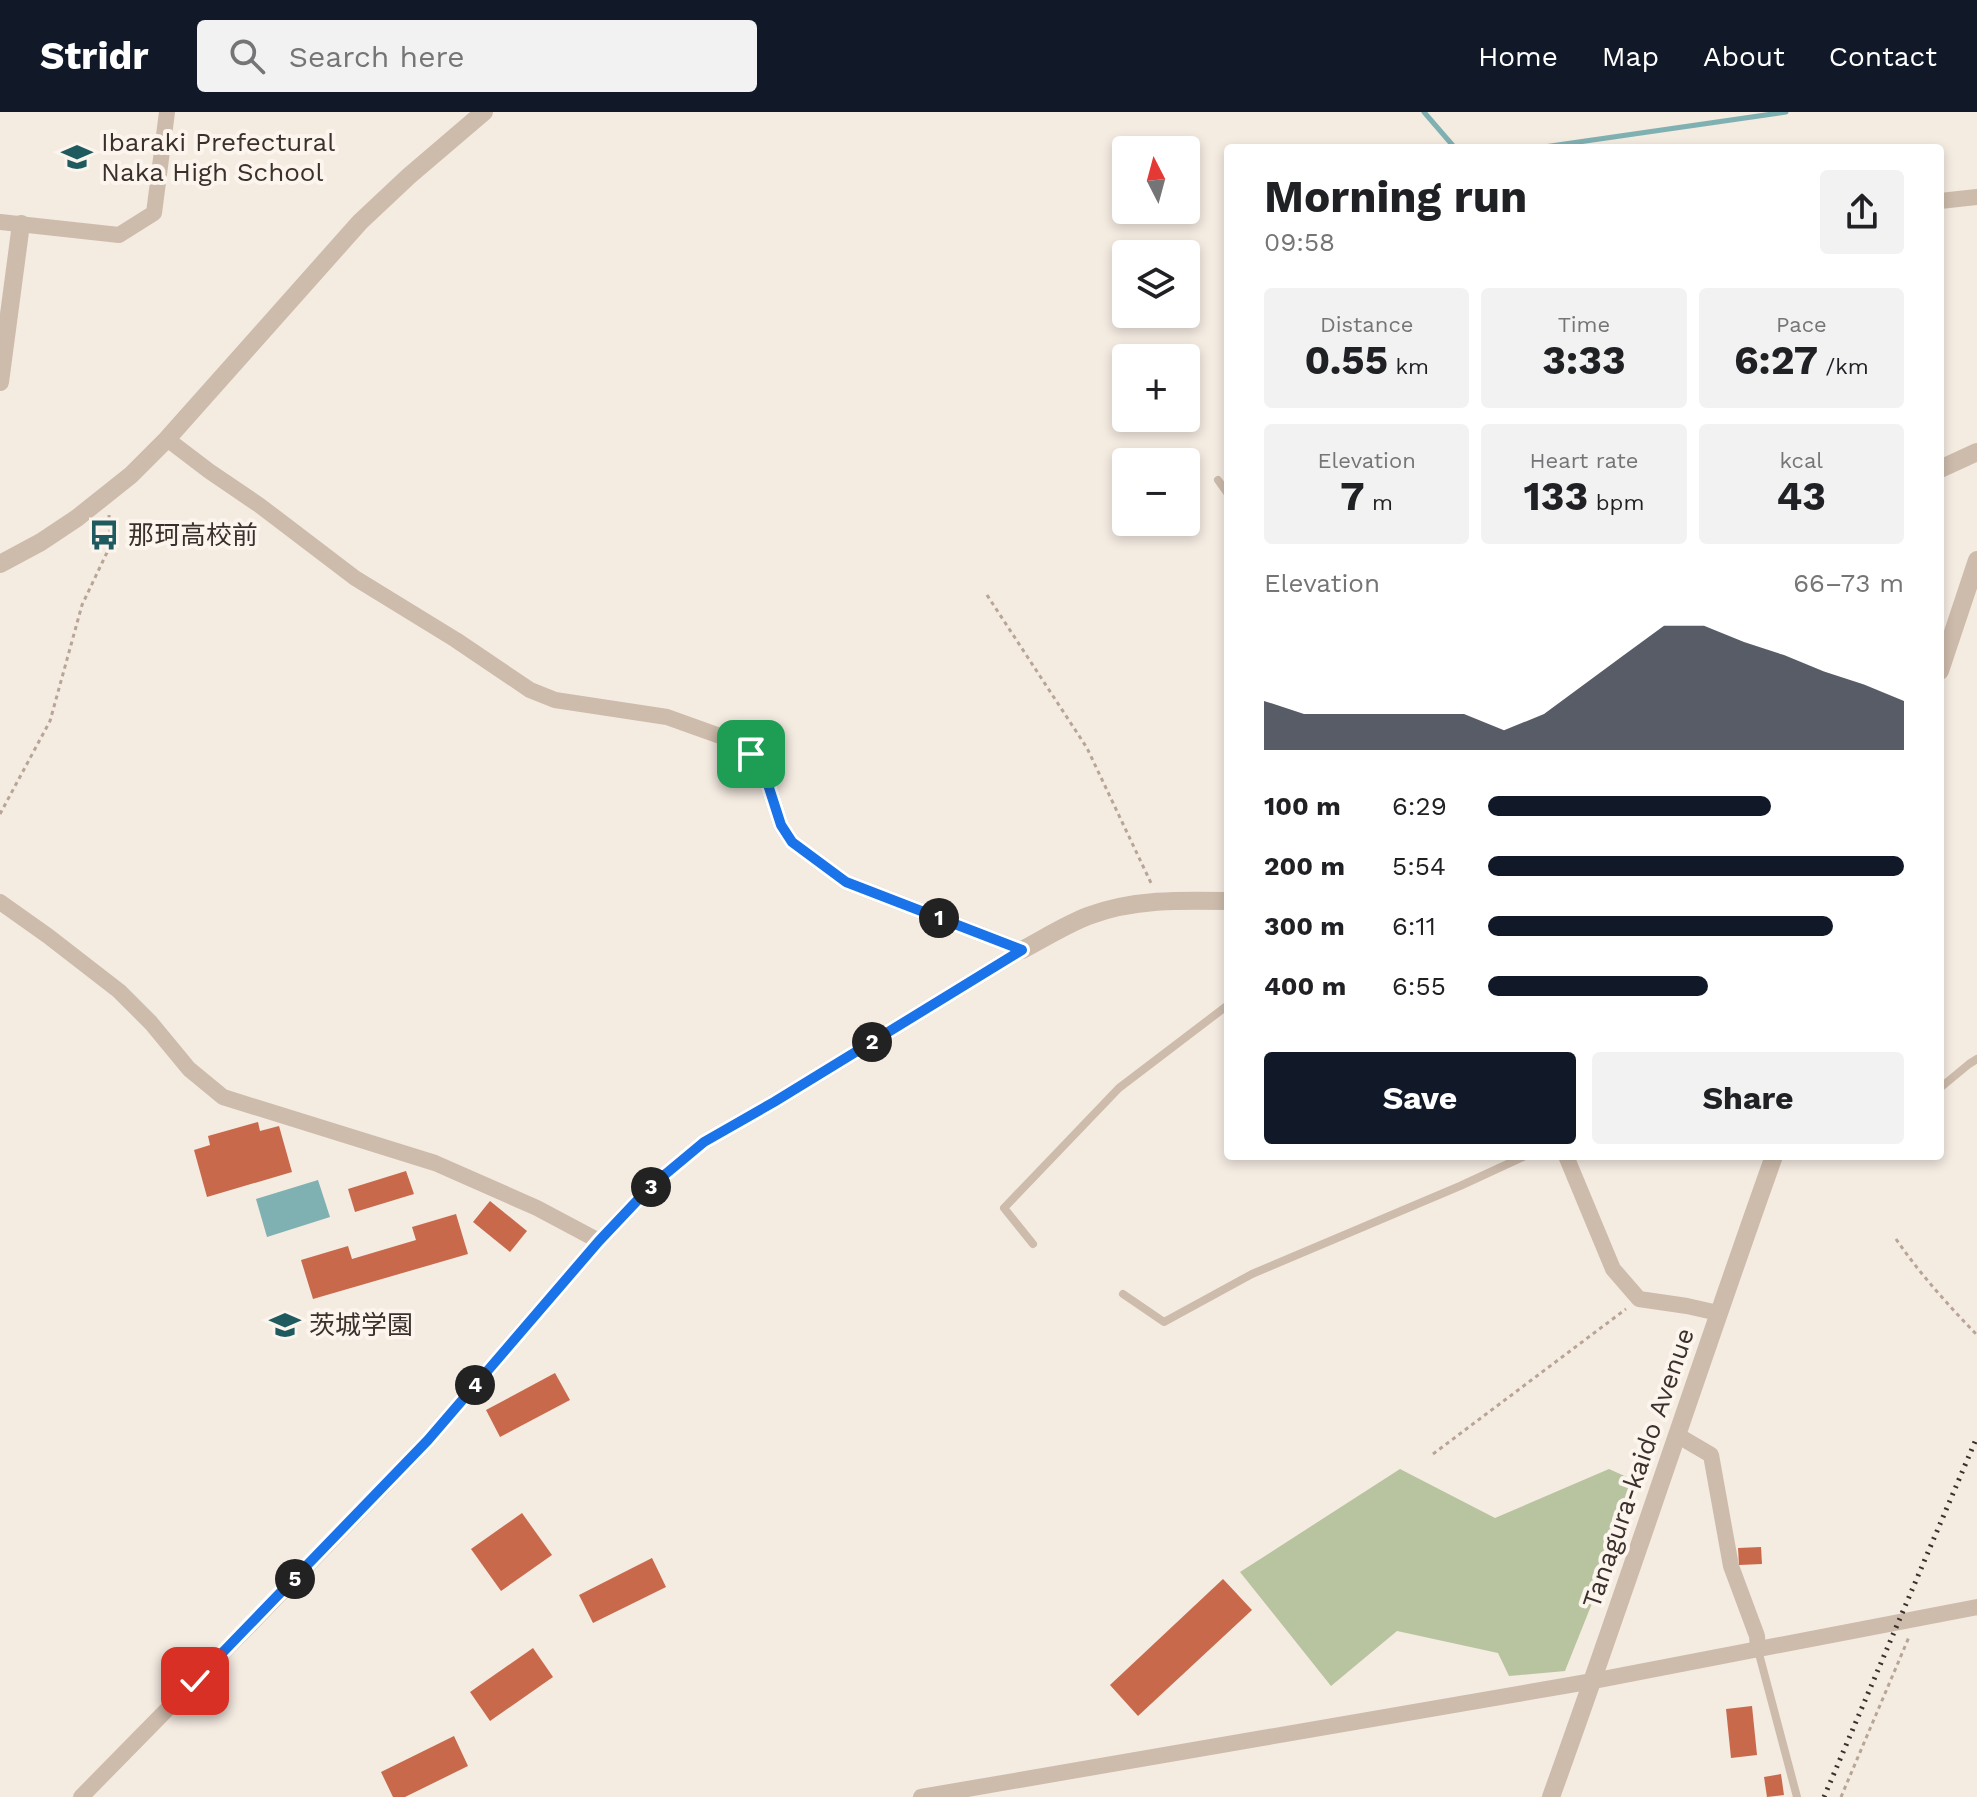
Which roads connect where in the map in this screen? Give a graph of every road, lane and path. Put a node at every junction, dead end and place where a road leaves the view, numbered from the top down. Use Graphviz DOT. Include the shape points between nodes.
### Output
graph roads {
  1 [pos="167,112"];
  2 [pos="484,112"];
  3 [pos="1977,197"];
  4 [pos="1944,201"];
  5 [pos="0,222"];
  6 [pos="21,224"];
  7 [pos="0,382"];
  8 [pos="167,439"];
  9 [pos="1977,452"];
  10 [pos="1944,467"];
  11 [pos="1218,480"];
  12 [pos="1224,488"];
  13 [pos="108,495"];
  14 [pos="1977,560"];
  15 [pos="0,564"];
  16 [pos="987,595"];
  17 [pos="1944,659"];
  18 [pos="0,814"];
  19 [pos="1159,901"];
  20 [pos="1224,901"];
  21 [pos="0,902"];
  22 [pos="1022,950"];
  23 [pos="1224,1008"];
  24 [pos="1977,1059"];
  25 [pos="1944,1085"];
  26 [pos="1516,1160"];
  27 [pos="1568,1160"];
  28 [pos="1773,1160"];
  29 [pos="1896,1239"];
  30 [pos="599,1241"];
  31 [pos="1033,1244"];
  32 [pos="1123,1294"];
  33 [pos="1639,1299"];
  34 [pos="1718,1313"];
  35 [pos="1977,1335"];
  36 [pos="1677,1435"];
  37 [pos="1433,1454"];
  38 [pos="1977,1607"];
  39 [pos="1917,1619"];
  40 [pos="1758,1650"];
  41 [pos="1593,1681"];
  42 [pos="81,1797"];
  43 [pos="921,1797"];
  44 [pos="1551,1797"];
  45 [pos="1797,1797"];
  46 [pos="1841,1797"];
  1 -- 6 [label="street" via="154,213 119,235"];
  2 -- 8 [label="street" via="360,222"];
  3 -- 4 [label="street"];
  5 -- 6 [label="street"];
  6 -- 7 [label="street"];
  8 -- 13 [label="street"];
  8 -- 22 [label="street" via="355,578 530,690 555,700 667,717 751,754 762,766 792,842 846,882"];
  9 -- 10 [label="street"];
  11 -- 12 [label="lane"];
  13 -- 15 [label="street"];
  13 -- 18 [label="path" via="111,544 82,605 50,721"];
  14 -- 17 [label="street"];
  16 -- 19 [label="path" via="1087,748"];
  19 -- 20 [label="street"];
  19 -- 22 [label="street" via="1088,916"];
  21 -- 30 [label="street" via="119,991 189,1069 223,1097 435,1163"];
  22 -- 30 [label="street" via="704,1142 650,1187"];
  23 -- 31 [label="lane" via="1119,1088 1004,1208"];
  24 -- 25 [label="lane"];
  26 -- 32 [label="lane" via="1252,1274 1164,1322"];
  27 -- 33 [label="street" via="1613,1269"];
  28 -- 34 [label="street, Tanagura-kaido Avenue"];
  29 -- 35 [label="path"];
  30 -- 42 [label="street" via="428,1440"];
  33 -- 34 [label="street"];
  33 -- 37 [label="path"];
  34 -- 36 [label="street, Tanagura-kaido Avenue"];
  36 -- 40 [label="street" via="1711,1455 1731,1566"];
  36 -- 41 [label="street, Tanagura-kaido Avenue"];
  38 -- 39 [label="street"];
  39 -- 40 [label="street"];
  39 -- 46 [label="path"];
  40 -- 41 [label="street"];
  40 -- 45 [label="lane"];
  41 -- 43 [label="street"];
  41 -- 44 [label="street, Tanagura-kaido Avenue"];
}
